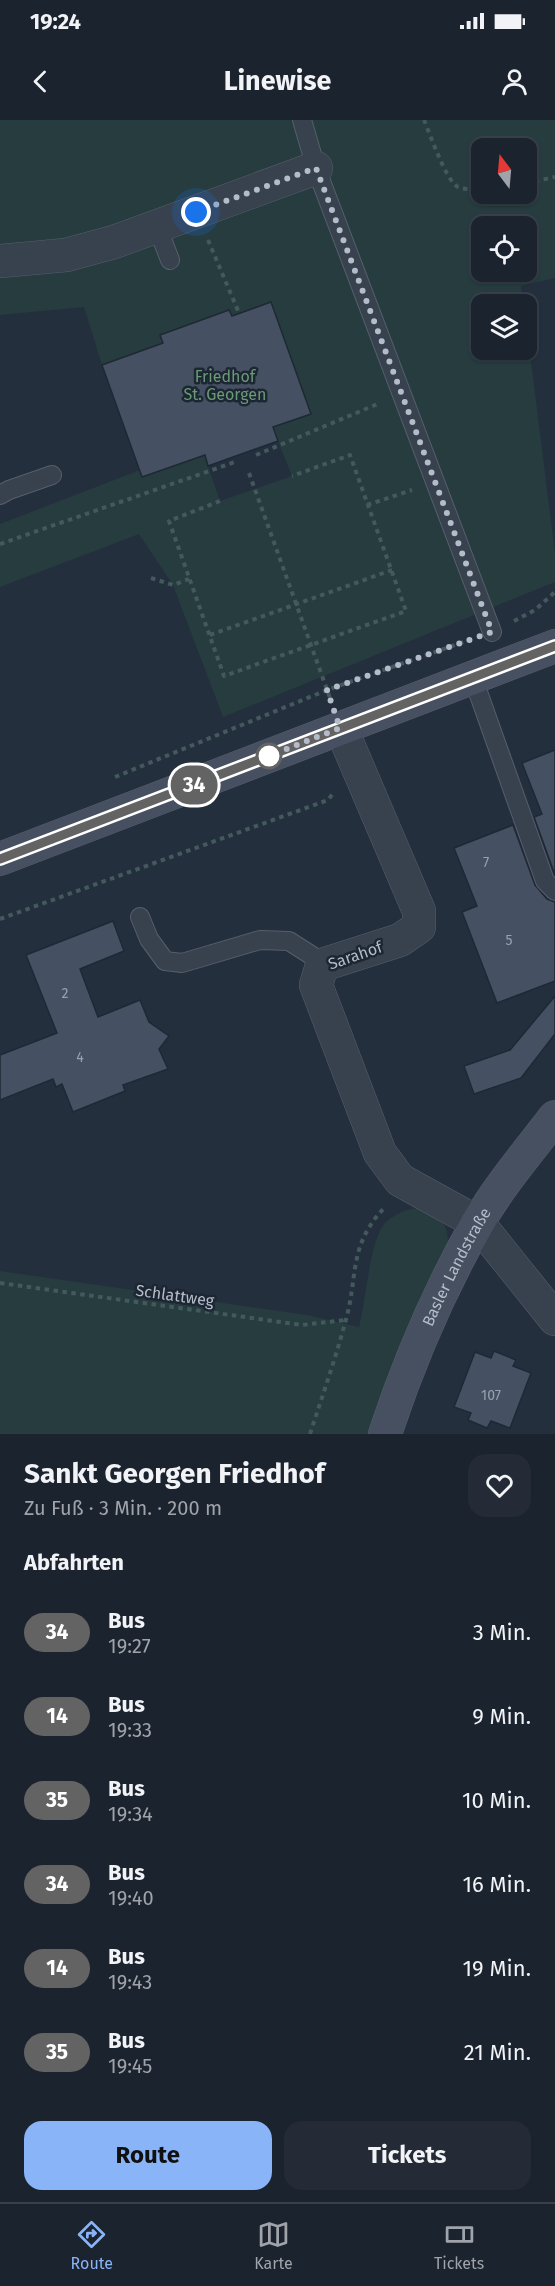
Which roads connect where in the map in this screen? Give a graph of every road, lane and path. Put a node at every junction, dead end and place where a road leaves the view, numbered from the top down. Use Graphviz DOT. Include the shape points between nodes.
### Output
graph roads {
  1 [pos="302,120"];
  2 [pos="424,120"];
  3 [pos="316,168"];
  4 [pos="555,177"];
  5 [pos="537,181"];
  6 [pos="471,189"];
  7 [pos="196,212"];
  8 [pos="157,226"];
  9 [pos="170,260"];
  10 [pos="0,261"];
  11 [pos="239,313"];
  12 [pos="402,393"];
  13 [pos="256,454"];
  14 [pos="235,462"];
  15 [pos="249,473"];
  16 [pos="52,475"];
  17 [pos="292,476"];
  18 [pos="435,483"];
  19 [pos="0,495"];
  20 [pos="220,501"];
  21 [pos="367,505"];
  22 [pos="0,544"];
  23 [pos="392,570"];
  24 [pos="151,578"];
  25 [pos="189,579"];
  26 [pos="555,592"];
  27 [pos="296,604"];
  28 [pos="492,632"];
  29 [pos="210,635"];
  30 [pos="310,644"];
  31 [pos="555,646"];
  32 [pos="472,678"];
  33 [pos="327,690"];
  34 [pos="340,728"];
  35 [pos="355,762"];
  36 [pos="110,779"];
  37 [pos="0,859"];
  38 [pos="555,891"];
  39 [pos="140,917"];
  40 [pos="0,919"];
  41 [pos="325,964"];
  42 [pos="555,1117"];
  43 [pos="412,1187"];
  44 [pos="478,1223"];
  45 [pos="0,1283"];
  46 [pos="555,1319"];
  47 [pos="346,1320"];
  48 [pos="310,1434"];
  49 [pos="385,1434"];
  1 -- 3 [label="lane"];
  2 -- 6 [label="path" via="450,178 457,187"];
  3 -- 7 [label="street"];
  3 -- 12 [label="lane"];
  4 -- 5 [label="path"];
  7 -- 8 [label="street"];
  7 -- 11 [label="path"];
  8 -- 9 [label="lane"];
  8 -- 10 [label="street" via="66,255"];
  12 -- 13 [label="path"];
  12 -- 18 [label="lane"];
  14 -- 22 [label="path"];
  15 -- 27 [label="path"];
  16 -- 19 [label="lane"];
  17 -- 21 [label="path" via="350,455"];
  18 -- 21 [label="path"];
  18 -- 28 [label="lane"];
  20 -- 25 [label="path" via="169,521"];
  21 -- 23 [label="path"];
  23 -- 27 [label="path"];
  23 -- 30 [label="path" via="406,610"];
  24 -- 25 [label="path" via="173,585"];
  25 -- 29 [label="path"];
  26 -- 28 [label="path" via="535,610"];
  27 -- 29 [label="path"];
  27 -- 30 [label="path"];
  28 -- 33 [label="path"];
  29 -- 30 [label="path" via="224,676"];
  30 -- 33 [label="path"];
  31 -- 32 [label="street"];
  32 -- 34 [label="street"];
  32 -- 38 [label="lane" via="545,881"];
  33 -- 34 [label="path"];
  33 -- 36 [label="path"];
  34 -- 35 [label="street, Sarahof"];
  34 -- 37 [label="street"];
  35 -- 40 [label="path" via="328,800"];
  35 -- 41 [label="street, Sarahof" via="419,911 419,927 399,940"];
  39 -- 41 [label="lane" via="149,939 165,961 182,963 260,940 289,941"];
  41 -- 43 [label="street, Sarahof" via="316,985 367,1121 380,1153 400,1180"];
  42 -- 44 [label="street, Basler Landstraße"];
  43 -- 44 [label="street, Sarahof"];
  43 -- 47 [label="path" via="390,1200 360,1241"];
  44 -- 46 [label="street"];
  44 -- 49 [label="street, Basler Landstraße" via="435,1305"];
  45 -- 47 [label="path, Schlattweg" via="302,1325"];
  47 -- 48 [label="path"];
}
